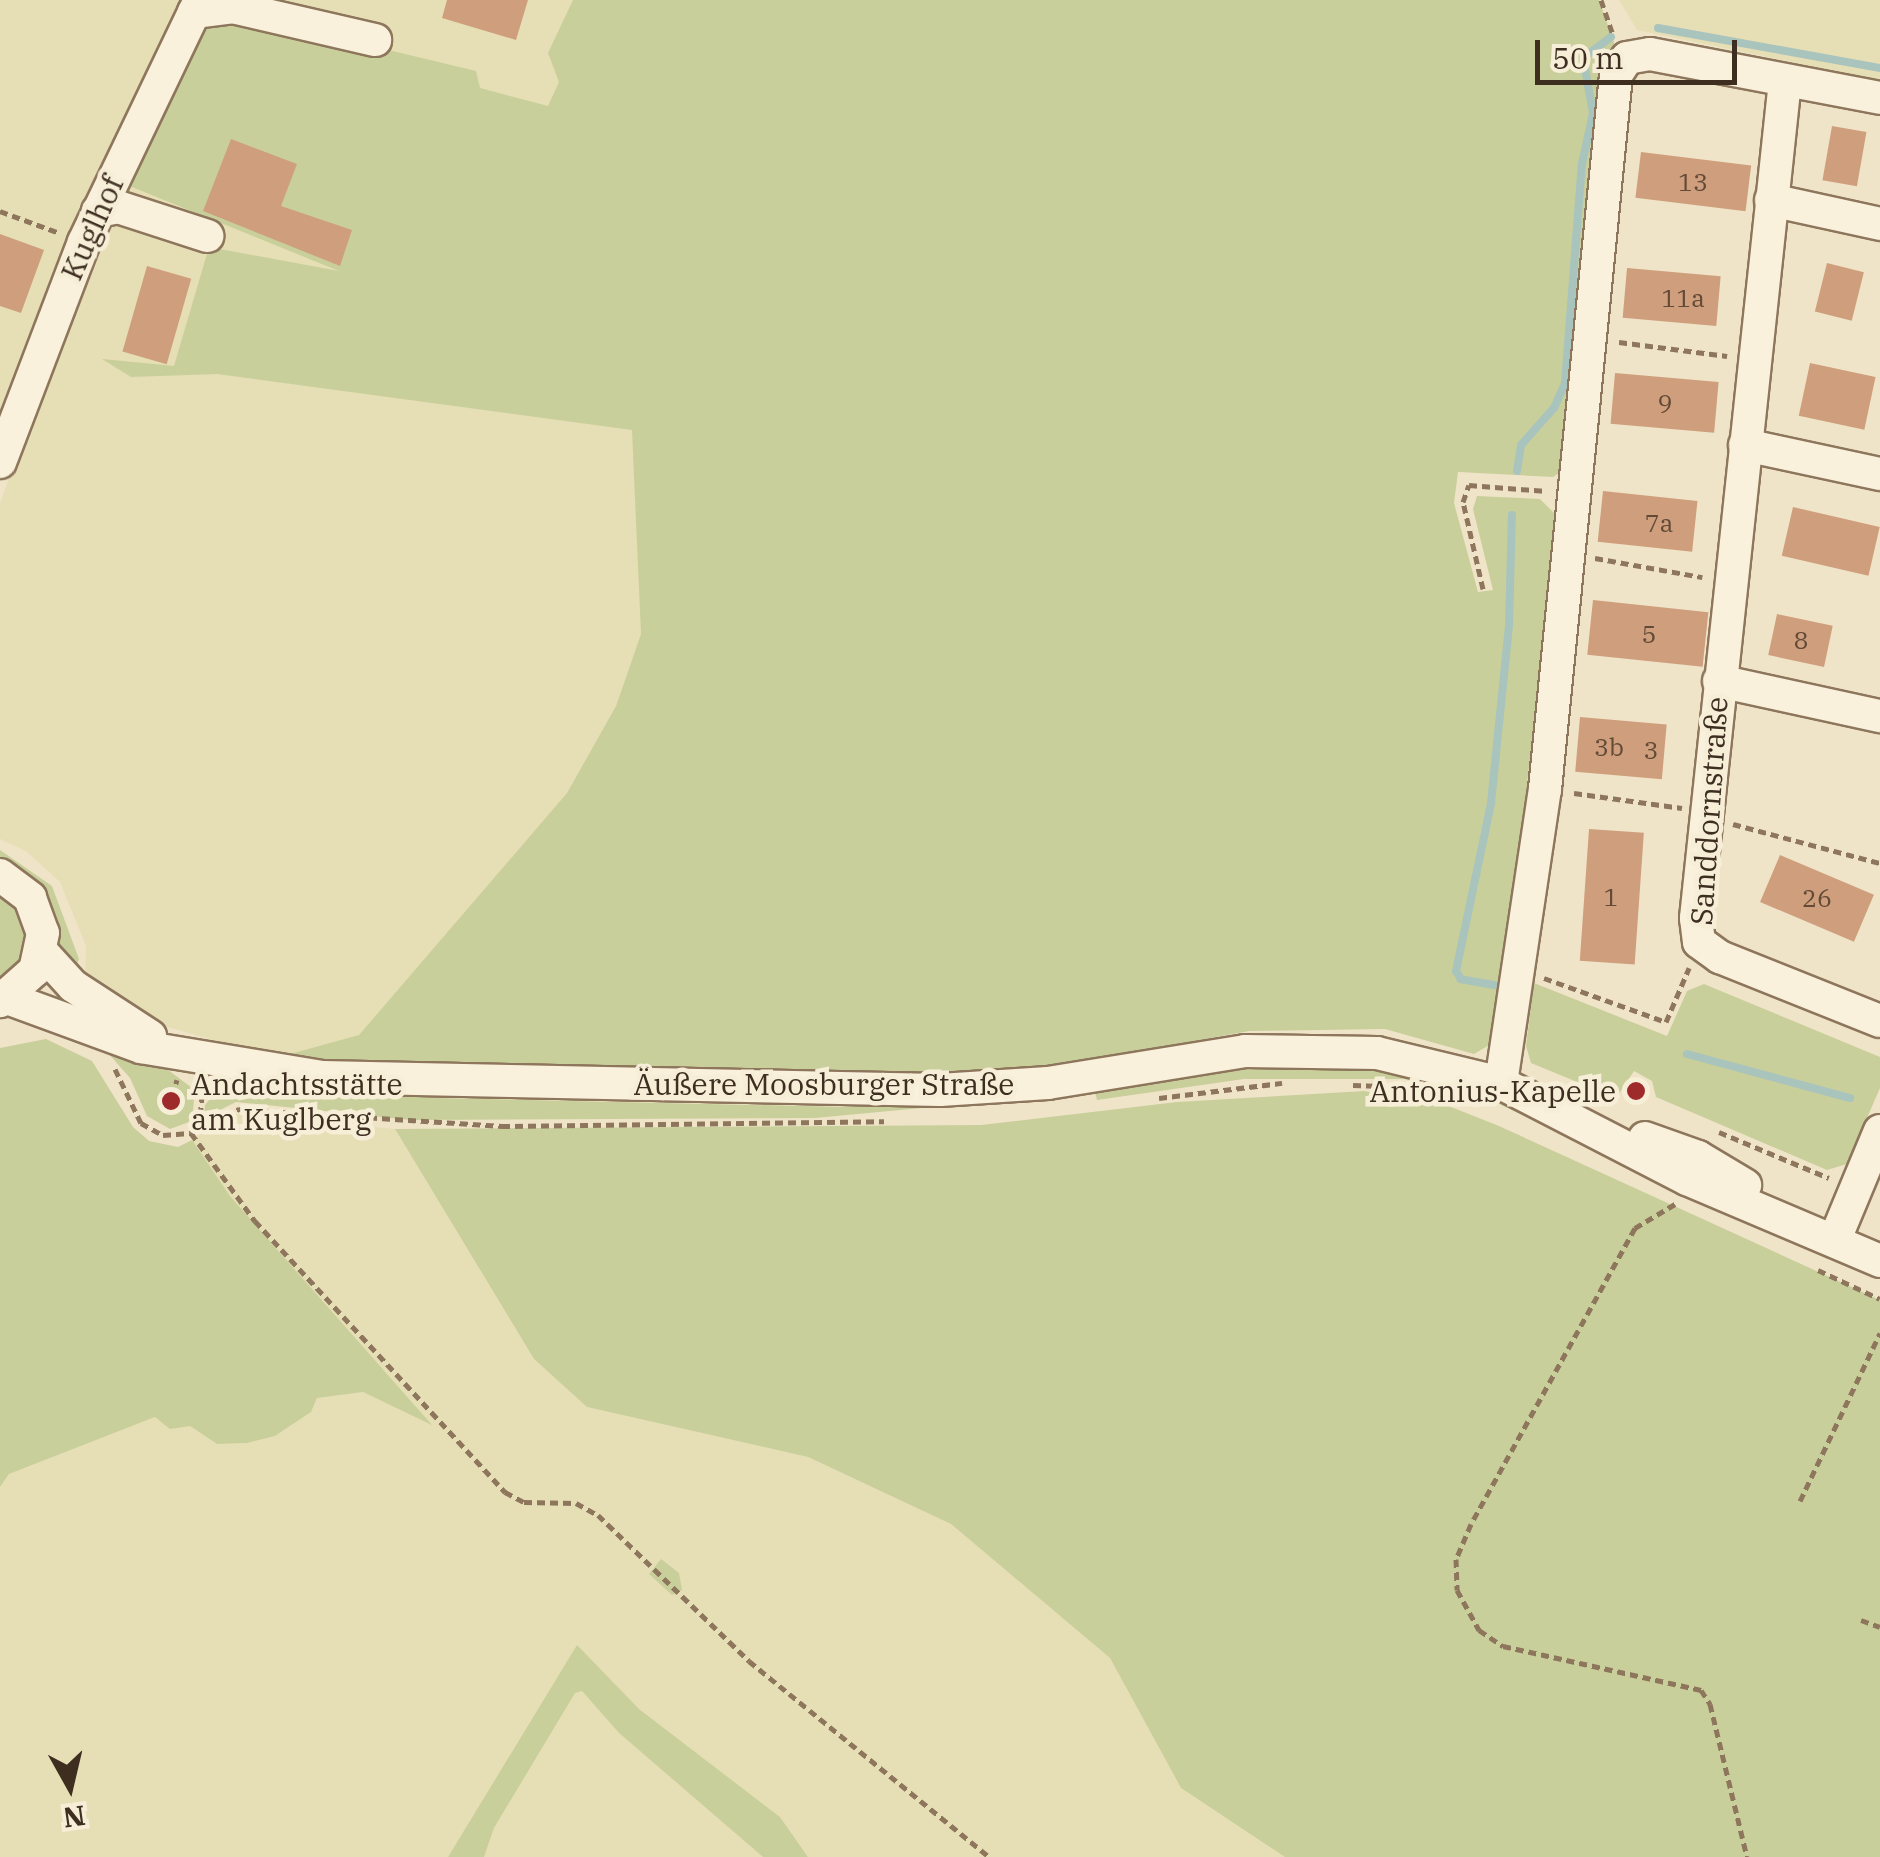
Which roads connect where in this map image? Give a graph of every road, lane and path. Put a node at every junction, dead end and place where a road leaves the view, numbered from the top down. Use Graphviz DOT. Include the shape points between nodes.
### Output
graph roads {
  1 [pos="1601,0"];
  2 [pos="196,6"];
  3 [pos="375,40"];
  4 [pos="1628,58"];
  5 [pos="1785,81"];
  6 [pos="1880,98"];
  7 [pos="1771,200"];
  8 [pos="0,210"];
  9 [pos="98,211"];
  10 [pos="1880,224"];
  11 [pos="207,236"];
  12 [pos="84,242"];
  13 [pos="1592,339"];
  14 [pos="1754,360"];
  15 [pos="1746,445"];
  16 [pos="0,462"];
  17 [pos="1880,474"];
  18 [pos="1575,494"];
  19 [pos="1570,553"];
  20 [pos="1729,582"];
  21 [pos="1482,589"];
  22 [pos="1719,681"];
  23 [pos="1880,716"];
  24 [pos="1545,789"];
  25 [pos="1704,816"];
  26 [pos="1880,863"];
  27 [pos="0,875"];
  28 [pos="1700,942"];
  29 [pos="42,952"];
  30 [pos="1522,970"];
  31 [pos="4,1000"];
  32 [pos="1880,1020"];
  33 [pos="109,1062"];
  34 [pos="185,1071"];
  35 [pos="1509,1086"];
  36 [pos="172,1096"];
  37 [pos="199,1128"];
  38 [pos="1712,1130"];
  39 [pos="1880,1132"];
  40 [pos="1856,1189"];
  41 [pos="1675,1204"];
  42 [pos="1835,1239"];
  43 [pos="1880,1261"];
  44 [pos="1880,1334"];
  45 [pos="1800,1501"];
  46 [pos="1862,1620"];
  47 [pos="1880,1627"];
  48 [pos="989,1857"];
  49 [pos="1747,1857"];
  1 -- 4 [label="path" via="1603,18"];
  2 -- 3 [label="street" via="232,6"];
  2 -- 9 [label="street, Kuglhof"];
  4 -- 5 [label="street" via="1650,54"];
  4 -- 13 [label="street" via="1616,75"];
  5 -- 6 [label="street"];
  5 -- 7 [label="street, Sanddornstraße"];
  7 -- 10 [label="street"];
  7 -- 14 [label="street, Sanddornstraße"];
  8 -- 12 [label="path"];
  9 -- 11 [label="street" via="118,208"];
  9 -- 12 [label="street, Kuglhof"];
  12 -- 16 [label="street, Kuglhof"];
  13 -- 14 [label="path"];
  13 -- 18 [label="street"];
  14 -- 15 [label="street, Sanddornstraße"];
  15 -- 17 [label="street"];
  15 -- 20 [label="street, Sanddornstraße"];
  18 -- 19 [label="street"];
  18 -- 21 [label="path" via="1469,484 1462,502"];
  19 -- 20 [label="path"];
  19 -- 24 [label="street"];
  20 -- 22 [label="street, Sanddornstraße"];
  22 -- 23 [label="street, Sanddornstraße"];
  22 -- 25 [label="street, Sanddornstraße"];
  24 -- 25 [label="path"];
  24 -- 30 [label="street"];
  25 -- 26 [label="path"];
  25 -- 28 [label="street, Sanddornstraße"];
  27 -- 29 [label="street" via="30,898 44,933"];
  28 -- 30 [label="path" via="1666,1022"];
  28 -- 32 [label="street" via="1720,957"];
  29 -- 31 [label="street, Äußere Moosburger Straße" via="36,970"];
  29 -- 34 [label="street, Äußere Moosburger Straße" via="74,986"];
  30 -- 35 [label="street"];
  31 -- 34 [label="street, Äußere Moosburger Straße"];
  33 -- 48 [label="path" via="141,1123 163,1135 190,1132 255,1221 505,1492 524,1502 576,1503 598,1515 749,1661"];
  34 -- 35 [label="street, Äußere Moosburger Straße" via="940,1090 1048,1083 1244,1051 1327,1050 1414,1058"];
  34 -- 36 [label="path"];
  34 -- 37 [label="path" via="204,1083"];
  35 -- 42 [label="street, Äußere Moosburger Straße" via="1687,1180"];
  38 -- 40 [label="path"];
  39 -- 40 [label="street"];
  40 -- 42 [label="street"];
  41 -- 49 [label="path" via="1636,1228 1471,1524 1456,1559 1457,1590 1479,1630 1503,1646 1701,1690"];
  42 -- 43 [label="street, Äußere Moosburger Straße"];
  44 -- 45 [label="path"];
  46 -- 47 [label="path"];
}
